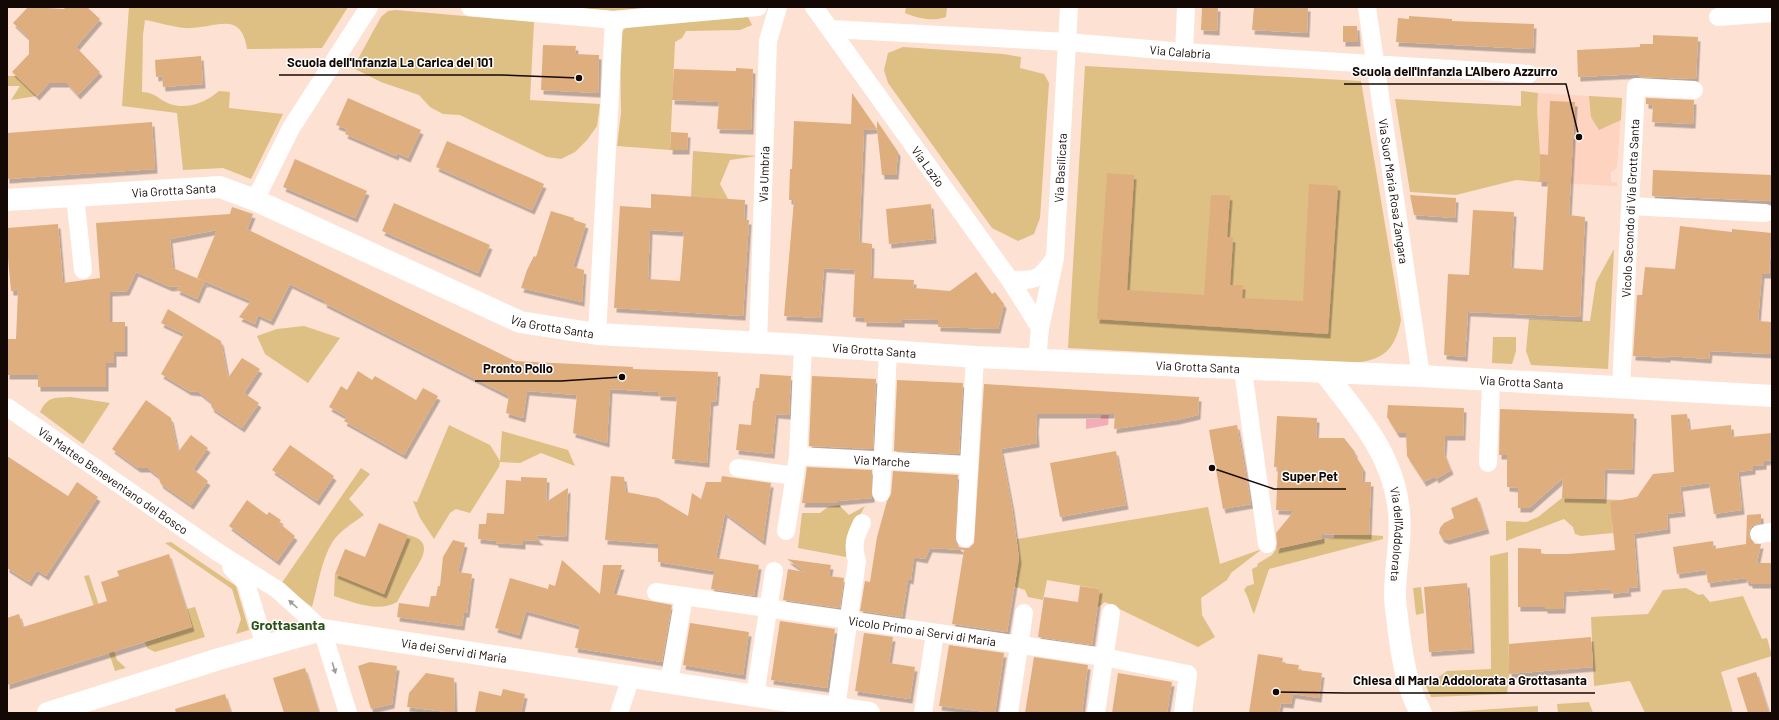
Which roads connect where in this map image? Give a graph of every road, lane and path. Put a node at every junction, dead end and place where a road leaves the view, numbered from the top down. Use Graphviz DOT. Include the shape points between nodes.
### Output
graph roads {
  1 [pos="369,7"];
  2 [pos="470,7"];
  3 [pos="758,7"];
  4 [pos="778,7"];
  5 [pos="814,7"];
  6 [pos="1069,7"];
  7 [pos="1186,7"];
  8 [pos="1367,7"];
  9 [pos="1772,13"];
  10 [pos="1718,16"];
  11 [pos="614,20"];
  12 [pos="831,29"];
  13 [pos="1067,42"];
  14 [pos="1184,52"];
  15 [pos="1376,65"];
  16 [pos="1529,74"];
  17 [pos="1694,90"];
  18 [pos="75,196"];
  19 [pos="7,200"];
  20 [pos="255,200"];
  21 [pos="1630,206"];
  22 [pos="1765,213"];
  23 [pos="1054,258"];
  24 [pos="83,270"];
  25 [pos="1010,280"];
  26 [pos="1040,328"];
  27 [pos="597,334"];
  28 [pos="758,343"];
  29 [pos="803,345"];
  30 [pos="888,351"];
  31 [pos="975,357"];
  32 [pos="1037,360"];
  33 [pos="1243,370"];
  34 [pos="1325,373"];
  35 [pos="1421,376"];
  36 [pos="1491,380"];
  37 [pos="1621,387"];
  38 [pos="1772,396"];
  39 [pos="7,407"];
  40 [pos="798,456"];
  41 [pos="882,460"];
  42 [pos="1488,463"];
  43 [pos="969,465"];
  44 [pos="738,468"];
  45 [pos="795,476"];
  46 [pos="881,493"];
  47 [pos="862,523"];
  48 [pos="786,531"];
  49 [pos="965,538"];
  50 [pos="1267,544"];
  51 [pos="219,553"];
  52 [pos="774,571"];
  53 [pos="656,592"];
  54 [pos="684,596"];
  55 [pos="768,608"];
  56 [pos="1024,613"];
  57 [pos="1111,613"];
  58 [pos="849,620"];
  59 [pos="322,630"];
  60 [pos="935,633"];
  61 [pos="1019,645"];
  62 [pos="265,646"];
  63 [pos="1104,657"];
  64 [pos="631,677"];
  65 [pos="669,683"];
  66 [pos="755,696"];
  67 [pos="836,711"];
  68 [pos="48,713"];
  69 [pos="348,713"];
  70 [pos="620,713"];
  71 [pos="869,713"];
  72 [pos="923,713"];
  73 [pos="1009,713"];
  74 [pos="1096,713"];
  75 [pos="1183,713"];
  76 [pos="1421,713"];
  1 -- 20 [label="street" via="291,128"];
  2 -- 11 [label="street"];
  3 -- 11 [label="street"];
  4 -- 28 [label="street, Via Umbria" via="768,41"];
  5 -- 12 [label="street, Via Lazio"];
  6 -- 13 [label="street, Via Basilicata"];
  7 -- 14 [label="street"];
  8 -- 15 [label="street, Via Suor Maria Rosa Zangara"];
  9 -- 10 [label="street"];
  11 -- 27 [label="street"];
  12 -- 13 [label="street, Via Calabria"];
  12 -- 25 [label="street, Via Lazio"];
  13 -- 14 [label="street, Via Calabria"];
  13 -- 23 [label="street, Via Basilicata"];
  14 -- 15 [label="street, Via Calabria"];
  15 -- 16 [label="street, Via Calabria"];
  15 -- 35 [label="street, Via Suor Maria Rosa Zangara"];
  17 -- 21 [label="street, Vicolo Secondo di Via Grotta Santa" via="1636,87"];
  18 -- 19 [label="street, Via Grotta Santa"];
  18 -- 20 [label="street, Via Grotta Santa" via="220,187"];
  18 -- 24 [label="street"];
  20 -- 27 [label="street, Via Grotta Santa" via="520,322"];
  21 -- 22 [label="street"];
  21 -- 37 [label="street, Vicolo Secondo di Via Grotta Santa"];
  23 -- 25 [label="street" via="1044,274 1031,280"];
  23 -- 26 [label="street, Via Basilicata"];
  25 -- 26 [label="street, Via Lazio"];
  26 -- 32 [label="street, Via Basilicata"];
  27 -- 28 [label="street, Via Grotta Santa"];
  28 -- 29 [label="street, Via Grotta Santa"];
  29 -- 30 [label="street, Via Grotta Santa"];
  29 -- 40 [label="street"];
  30 -- 31 [label="street, Via Grotta Santa"];
  30 -- 41 [label="street"];
  31 -- 32 [label="street, Via Grotta Santa"];
  31 -- 43 [label="street"];
  32 -- 33 [label="street, Via Grotta Santa"];
  33 -- 34 [label="street, Via Grotta Santa"];
  33 -- 50 [label="street"];
  34 -- 35 [label="street, Via Grotta Santa"];
  34 -- 76 [label="street, Via dell'Addolorata" via="1367,428 1389,466 1398,504 1400,538 1395,596 1403,664"];
  35 -- 36 [label="street, Via Grotta Santa"];
  36 -- 37 [label="street, Via Grotta Santa"];
  36 -- 42 [label="street"];
  37 -- 38 [label="street, Via Grotta Santa"];
  39 -- 51 [label="street, Via Matteo Beneventano del Bosco"];
  40 -- 41 [label="street, Via Marche"];
  40 -- 45 [label="street"];
  41 -- 43 [label="street, Via Marche"];
  41 -- 46 [label="street"];
  43 -- 49 [label="street"];
  44 -- 45 [label="street"];
  45 -- 48 [label="street"];
  47 -- 58 [label="street" via="854,550 858,561"];
  59 -- 51 [label="street, one-way" via="278,590"];
  51 -- 62 [label="street" via="246,583"];
  52 -- 55 [label="street"];
  53 -- 54 [label="street, Vicolo Primo ai Servi di Maria"];
  54 -- 55 [label="street, Vicolo Primo ai Servi di Maria"];
  54 -- 65 [label="street"];
  55 -- 58 [label="street, Vicolo Primo ai Servi di Maria"];
  55 -- 66 [label="street"];
  56 -- 61 [label="street"];
  57 -- 63 [label="street"];
  58 -- 60 [label="street, Vicolo Primo ai Servi di Maria"];
  58 -- 67 [label="street"];
  59 -- 62 [label="street, Via dei Servi di Maria"];
  59 -- 64 [label="street, Via dei Servi di Maria"];
  59 -- 69 [label="street, one-way"];
  60 -- 61 [label="street, Vicolo Primo ai Servi di Maria"];
  60 -- 72 [label="street"];
  61 -- 63 [label="street, Vicolo Primo ai Servi di Maria"];
  61 -- 73 [label="street"];
  62 -- 68 [label="street, Via dei Servi di Maria"];
  63 -- 74 [label="street"];
  63 -- 75 [label="street, Vicolo Primo ai Servi di Maria" via="1188,674"];
  64 -- 65 [label="street, Via dei Servi di Maria"];
  64 -- 70 [label="street"];
  65 -- 66 [label="street, Via dei Servi di Maria"];
  66 -- 67 [label="street, Via dei Servi di Maria"];
  67 -- 71 [label="street, Via dei Servi di Maria"];
}
